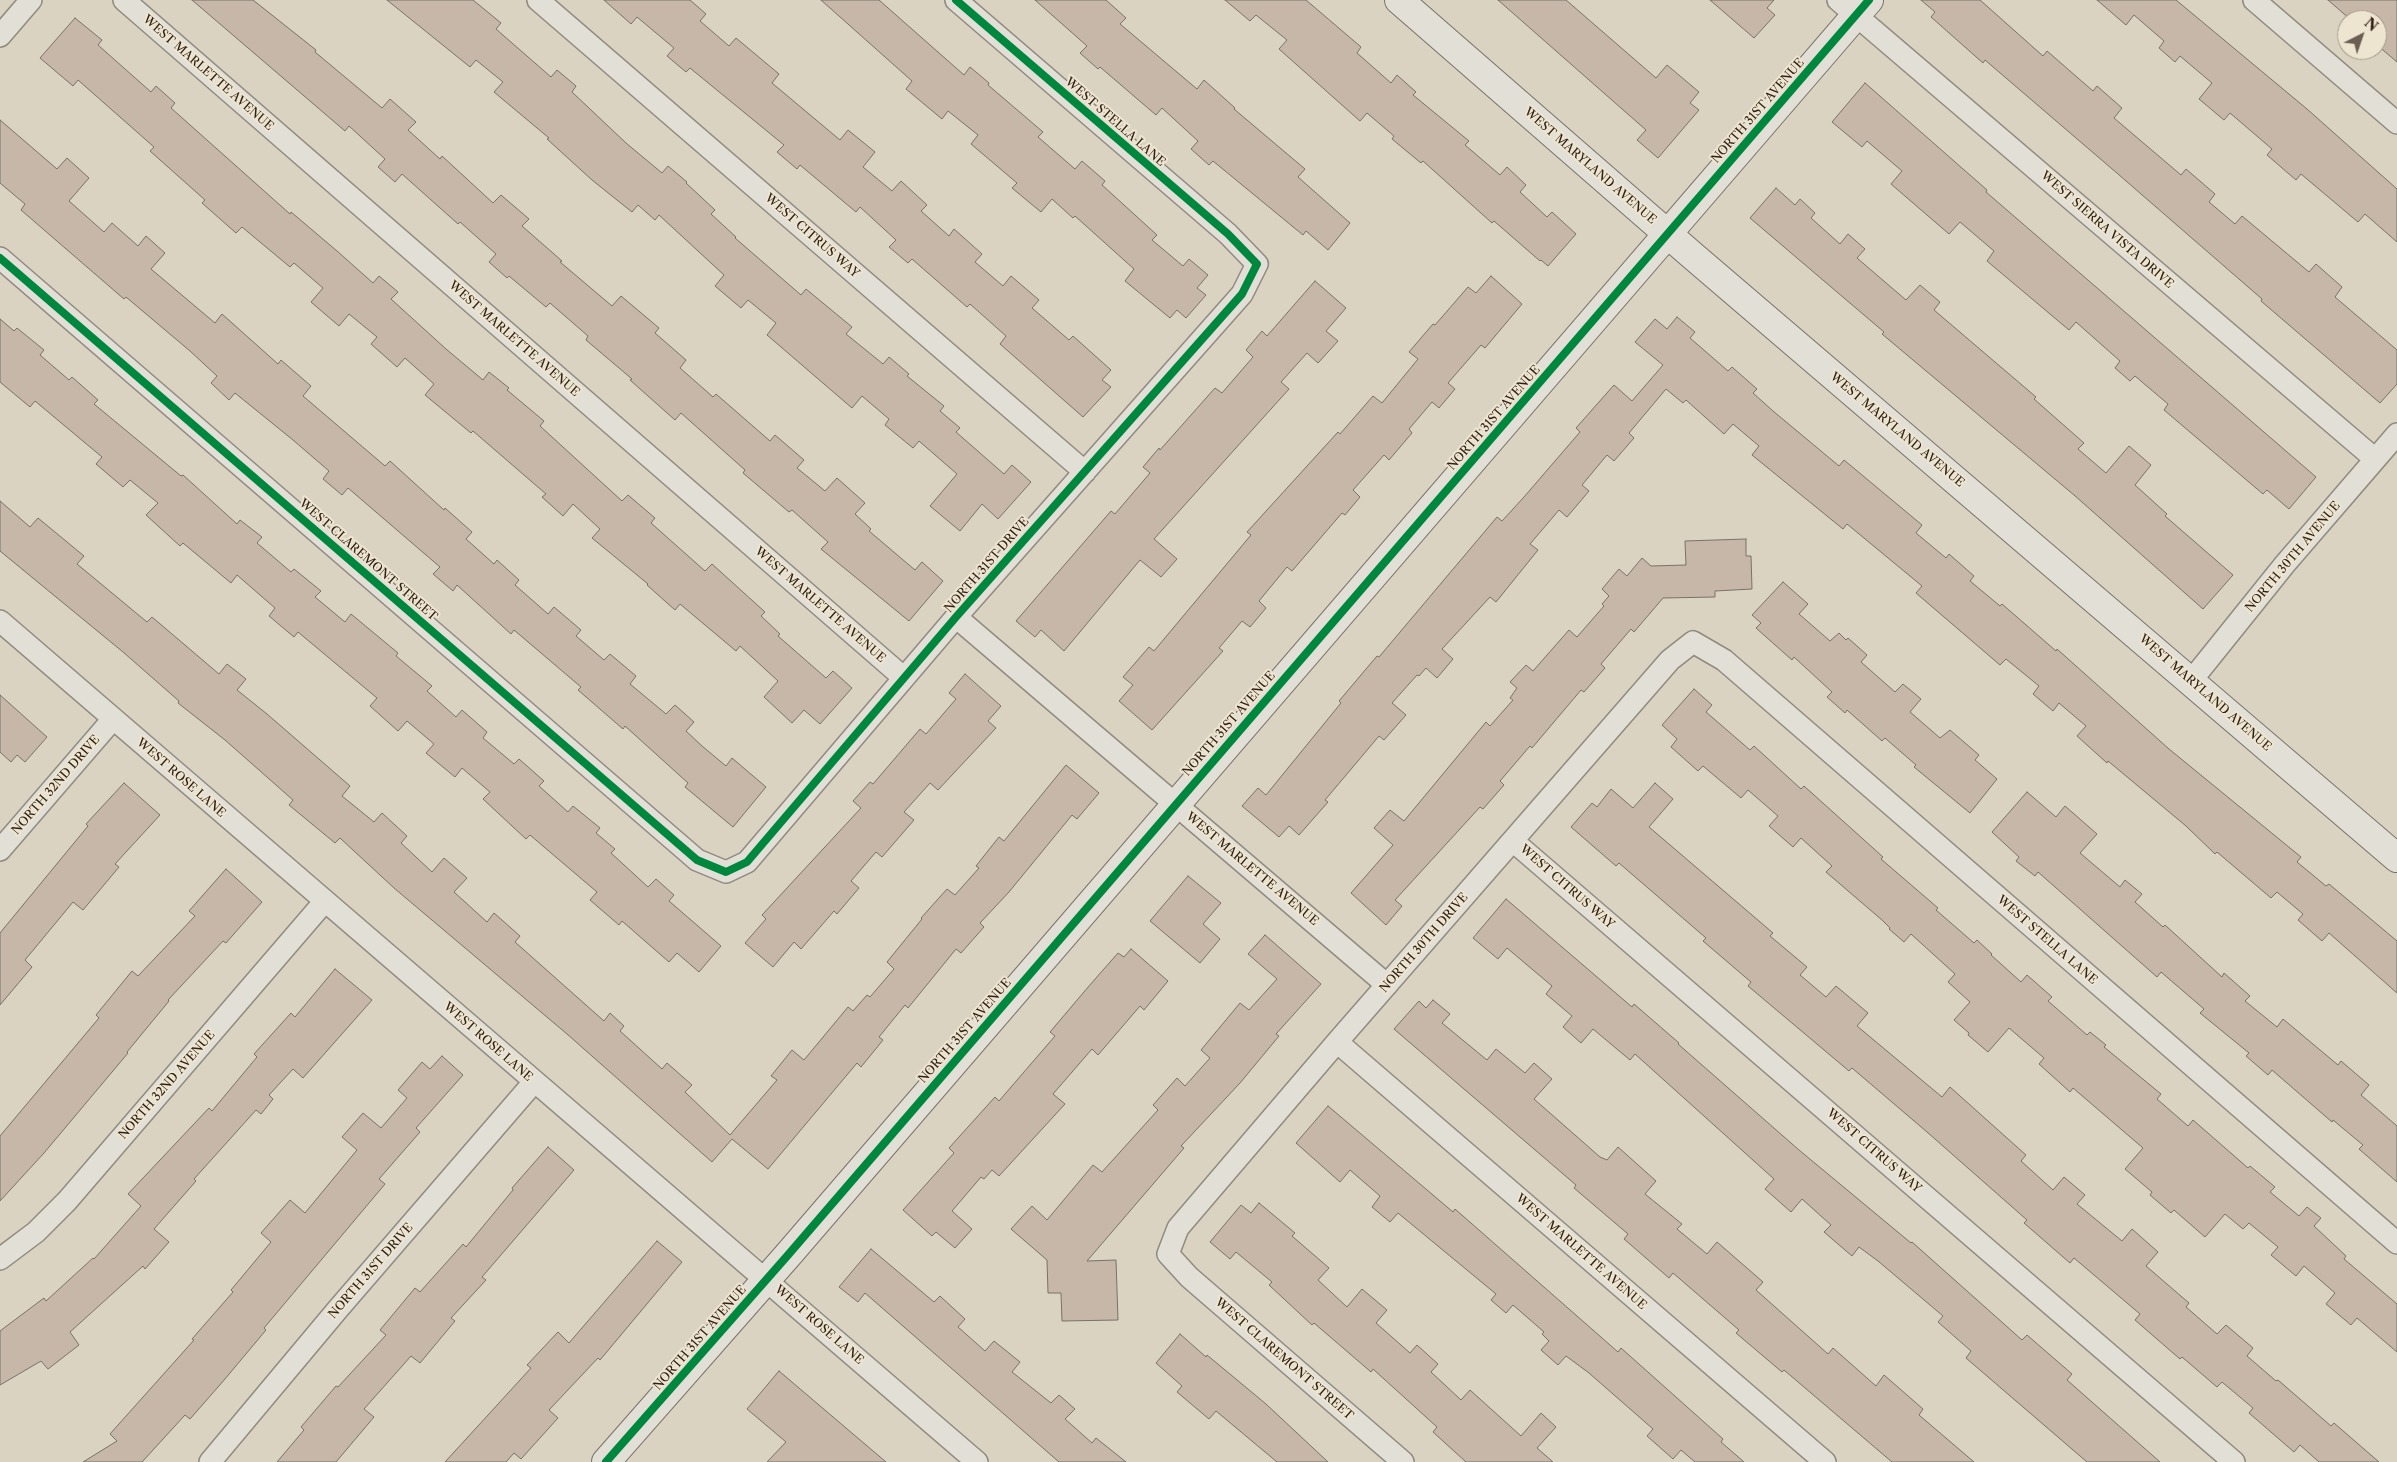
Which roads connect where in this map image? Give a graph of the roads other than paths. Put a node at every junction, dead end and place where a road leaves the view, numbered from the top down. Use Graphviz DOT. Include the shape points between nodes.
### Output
graph roads {
  1 [pos="32,0"];
  2 [pos="124,0"];
  3 [pos="538,0"];
  4 [pos="956,0"];
  5 [pos="1399,0"];
  6 [pos="2254,0"];
  7 [pos="1854,5"];
  8 [pos="0,36"];
  9 [pos="2397,123"];
  10 [pos="1668,233"];
  11 [pos="0,258"];
  12 [pos="1257,264"];
  13 [pos="2397,434"];
  14 [pos="2375,459"];
  15 [pos="1085,472"];
  16 [pos="956,617"];
  17 [pos="0,621"];
  18 [pos="1693,642"];
  19 [pos="904,678"];
  20 [pos="2192,681"];
  21 [pos="113,719"];
  22 [pos="1175,804"];
  23 [pos="1514,841"];
  24 [pos="0,850"];
  25 [pos="2397,858"];
  26 [pos="726,872"];
  27 [pos="324,901"];
  28 [pos="1387,985"];
  29 [pos="1337,1042"];
  30 [pos="534,1082"];
  31 [pos="2397,1243"];
  32 [pos="1168,1254"];
  33 [pos="0,1259"];
  34 [pos="766,1280"];
  35 [pos="210,1462"];
  36 [pos="606,1462"];
  37 [pos="977,1462"];
  38 [pos="1403,1462"];
  39 [pos="1824,1462"];
  40 [pos="2234,1462"];
  1 -- 8 [label="street"];
  2 -- 19 [label="street, WEST MARLETTE AVENUE"];
  3 -- 15 [label="street, WEST CITRUS WAY"];
  4 -- 12 [label="street, WEST STELLA LANE" via="1228,234"];
  5 -- 10 [label="street, WEST MARYLAND AVENUE"];
  6 -- 9 [label="street"];
  7 -- 10 [label="street, NORTH 31ST AVENUE"];
  7 -- 14 [label="street, WEST SIERRA VISTA DRIVE"];
  10 -- 20 [label="street, WEST MARYLAND AVENUE"];
  10 -- 22 [label="street, NORTH 31ST AVENUE"];
  11 -- 26 [label="street, WEST CLAREMONT STREET" via="697,860"];
  12 -- 15 [label="street, NORTH 31ST DRIVE" via="1242,294"];
  13 -- 14 [label="street, NORTH 30TH AVENUE"];
  14 -- 20 [label="street, NORTH 30TH AVENUE" via="2285,564"];
  15 -- 16 [label="street, NORTH 31ST DRIVE"];
  16 -- 19 [label="street, NORTH 31ST DRIVE"];
  16 -- 22 [label="street, WEST MARLETTE AVENUE"];
  17 -- 21 [label="street, WEST ROSE LANE"];
  18 -- 23 [label="street, NORTH 30TH DRIVE" via="1670,660"];
  18 -- 31 [label="street, WEST STELLA LANE" via="1731,666"];
  19 -- 26 [label="street, NORTH 31ST DRIVE" via="747,862"];
  20 -- 25 [label="street, WEST MARYLAND AVENUE"];
  21 -- 24 [label="street, NORTH 32ND DRIVE"];
  21 -- 27 [label="street, WEST ROSE LANE"];
  22 -- 28 [label="street, WEST MARLETTE AVENUE"];
  22 -- 34 [label="street, NORTH 31ST AVENUE"];
  23 -- 28 [label="street, NORTH 30TH DRIVE"];
  23 -- 40 [label="street, WEST CITRUS WAY"];
  27 -- 30 [label="street, WEST ROSE LANE"];
  27 -- 33 [label="street, NORTH 32ND AVENUE" via="67,1201 36,1232"];
  28 -- 29 [label="street, NORTH 30TH DRIVE"];
  29 -- 32 [label="street, NORTH 30TH DRIVE" via="1178,1228"];
  29 -- 39 [label="street, WEST MARLETTE AVENUE"];
  30 -- 34 [label="street, WEST ROSE LANE"];
  30 -- 35 [label="street, NORTH 31ST DRIVE"];
  32 -- 38 [label="street, WEST CLAREMONT STREET" via="1189,1277"];
  34 -- 36 [label="street, NORTH 31ST AVENUE"];
  34 -- 37 [label="street, WEST ROSE LANE"];
}
